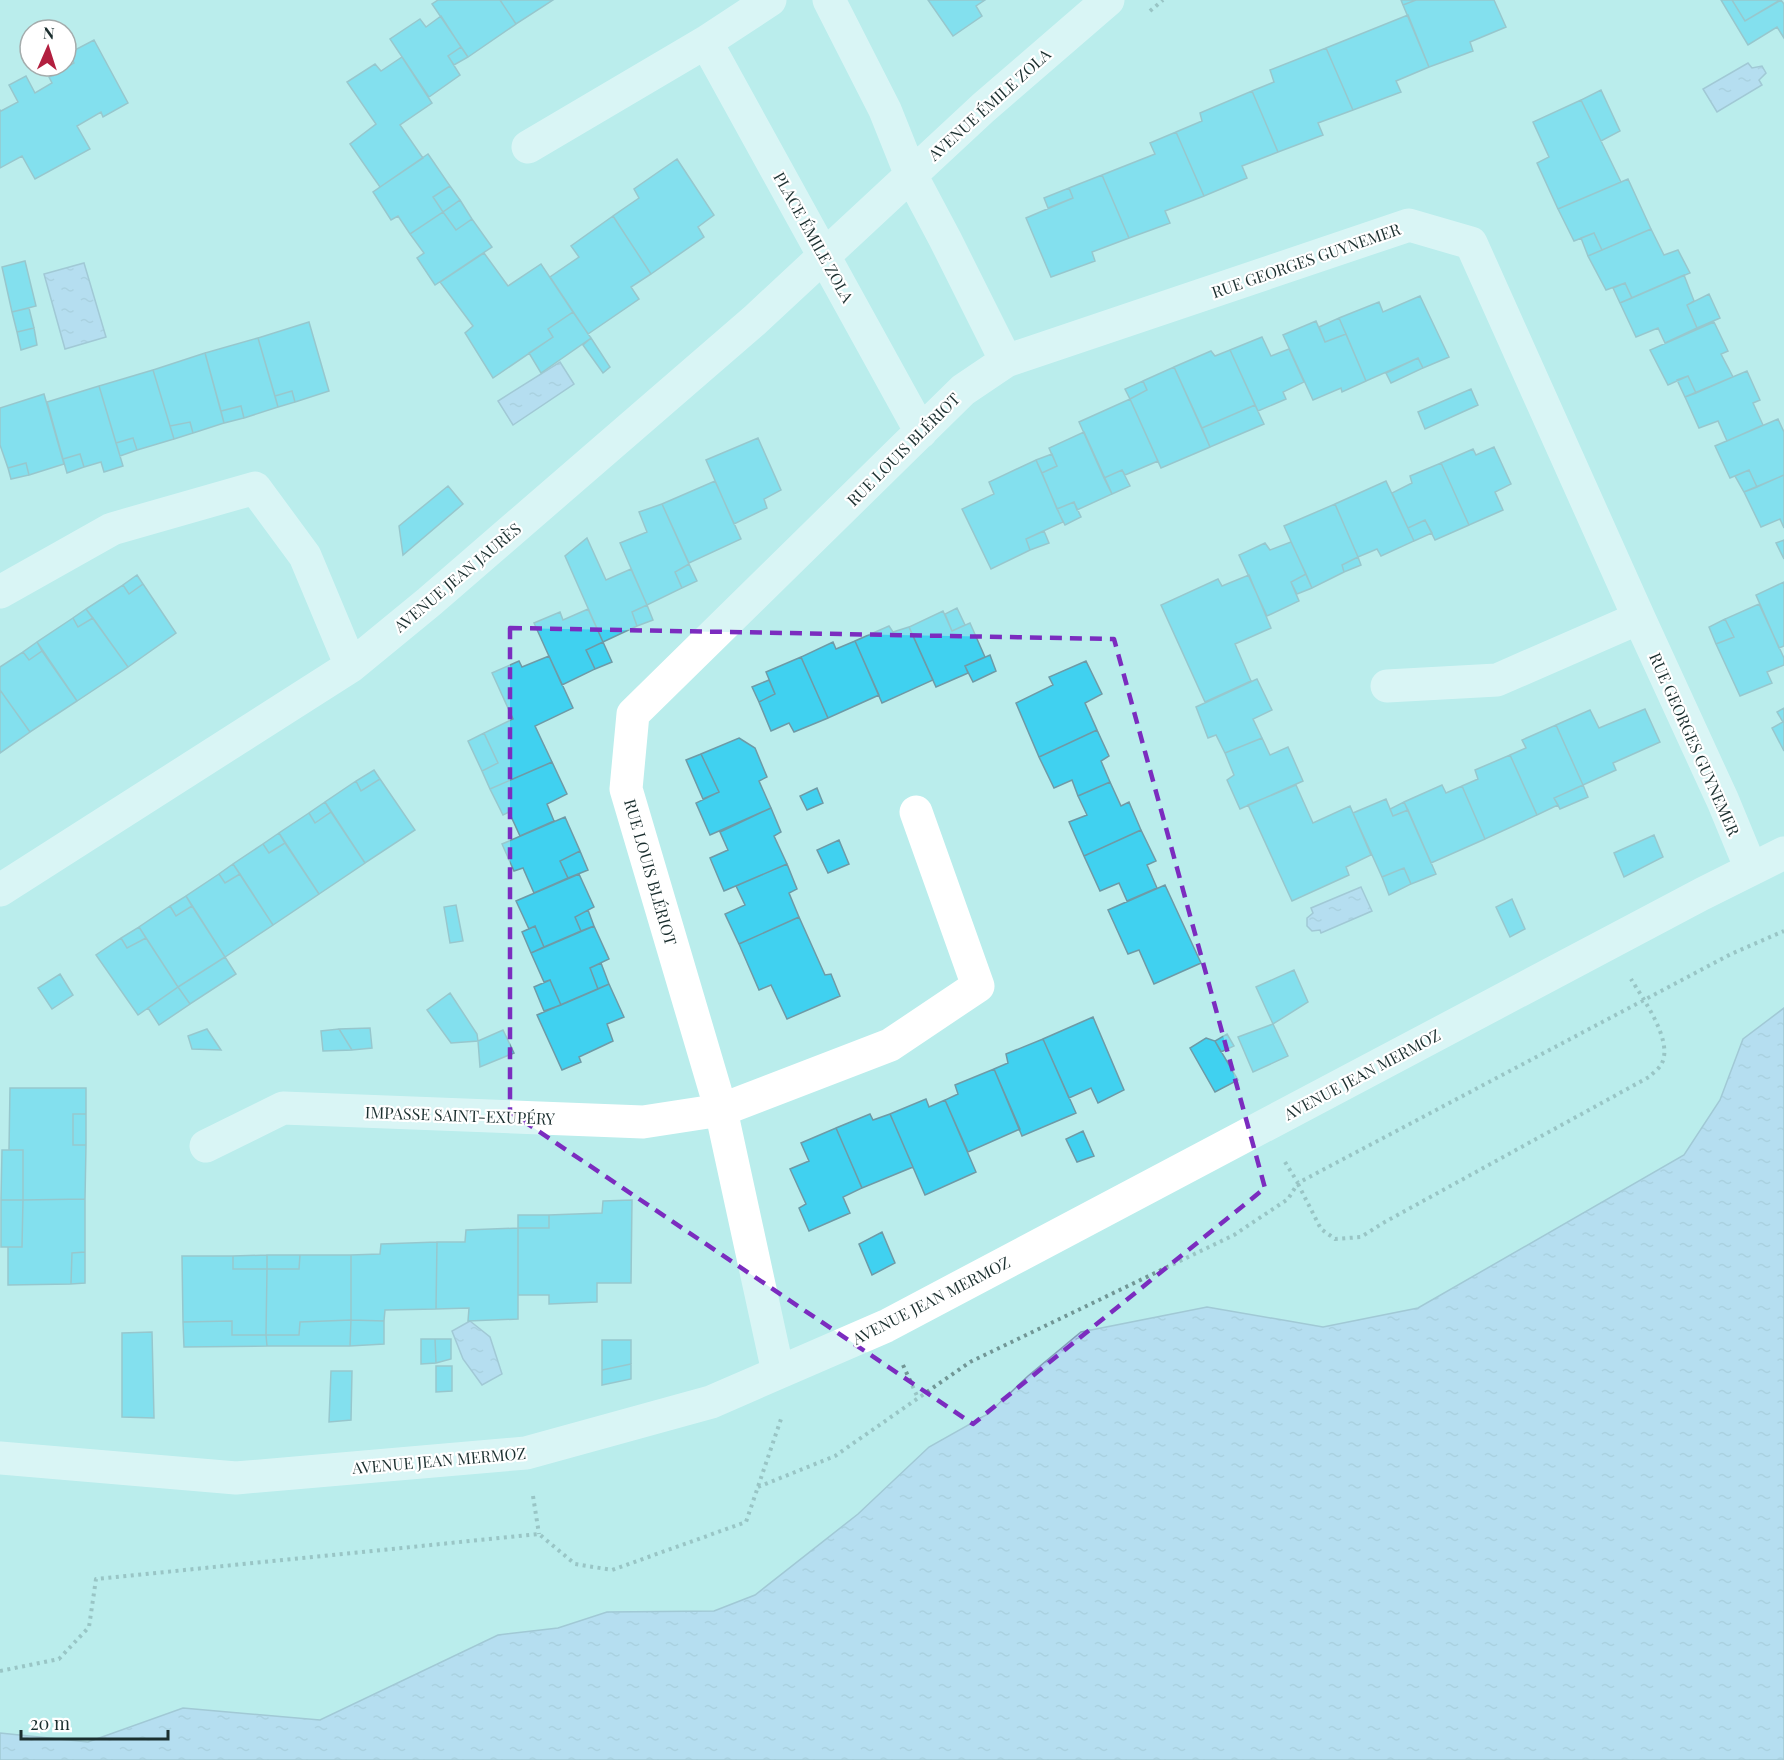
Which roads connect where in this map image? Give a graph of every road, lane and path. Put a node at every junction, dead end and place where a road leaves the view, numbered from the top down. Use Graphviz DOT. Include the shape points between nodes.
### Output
graph roads {
  1 [pos="770,0"];
  2 [pos="829,0"];
  3 [pos="1108,0"];
  4 [pos="706,42"];
  5 [pos="528,147"];
  6 [pos="911,175"];
  7 [pos="872,210"];
  8 [pos="824,254"];
  9 [pos="1006,361"];
  10 [pos="963,390"];
  11 [pos="921,432"];
  12 [pos="0,592"];
  13 [pos="1639,618"];
  14 [pos="351,666"];
  15 [pos="1388,686"];
  16 [pos="915,812"];
  17 [pos="1784,853"];
  18 [pos="1751,869"];
  19 [pos="0,890"];
  20 [pos="1784,931"];
  21 [pos="1608,943"];
  22 [pos="1644,1001"];
  23 [pos="721,1110"];
  24 [pos="1263,1127"];
  25 [pos="206,1146"];
  26 [pos="1298,1183"];
  27 [pos="778,1372"];
  28 [pos="0,1458"];
  29 [pos="758,1487"];
  30 [pos="0,1671"];
  1 -- 4 [label="street"];
  2 -- 6 [label="street" via="885,110"];
  3 -- 6 [label="street, AVENUE ÉMILE ZOLA"];
  4 -- 5 [label="street"];
  4 -- 8 [label="street, PLACE ÉMILE ZOLA"];
  6 -- 7 [label="street, AVENUE ÉMILE ZOLA"];
  6 -- 9 [label="street"];
  7 -- 8 [label="street, AVENUE JEAN JAURÈS"];
  8 -- 11 [label="street, PLACE ÉMILE ZOLA"];
  8 -- 14 [label="street, AVENUE JEAN JAURÈS" via="755,320"];
  9 -- 10 [label="street, RUE GEORGES GUYNEMER"];
  9 -- 13 [label="street, RUE GEORGES GUYNEMER" via="1409,225 1471,243"];
  10 -- 11 [label="street, RUE LOUIS BLÉRIOT"];
  11 -- 23 [label="street, RUE LOUIS BLÉRIOT" via="633,714 626,789"];
  12 -- 14 [label="street" via="112,529 255,488 305,556"];
  13 -- 15 [label="street" via="1497,680"];
  13 -- 18 [label="street, RUE GEORGES GUYNEMER"];
  14 -- 19 [label="street, AVENUE JEAN JAURÈS"];
  16 -- 23 [label="street, IMPASSE SAINT-EXUPÉRY" via="978,986 890,1045"];
  17 -- 18 [label="street, AVENUE JEAN MERMOZ"];
  18 -- 21 [label="street, AVENUE JEAN MERMOZ"];
  20 -- 22 [label="path" via="1731,954"];
  21 -- 22 [label="path"];
  21 -- 24 [label="street, AVENUE JEAN MERMOZ"];
  22 -- 26 [label="path"];
  22 -- 26 [label="path" via="1664,1042 1663,1062 1649,1077 1361,1237 1335,1239 1321,1229"];
  23 -- 25 [label="street, IMPASSE SAINT-EXUPÉRY" via="643,1122 284,1108"];
  23 -- 27 [label="street, RUE LOUIS BLÉRIOT"];
  24 -- 26 [label="path"];
  24 -- 27 [label="street, AVENUE JEAN MERMOZ" via="886,1326"];
  26 -- 29 [label="path" via="1288,1199 1234,1235 970,1362 834,1456"];
  27 -- 28 [label="street, AVENUE JEAN MERMOZ" via="711,1402 526,1453 236,1478"];
  27 -- 29 [label="path" via="786,1405"];
  29 -- 30 [label="path" via="746,1522 612,1570 575,1564 538,1534 96,1579 89,1628 59,1659"];
}
